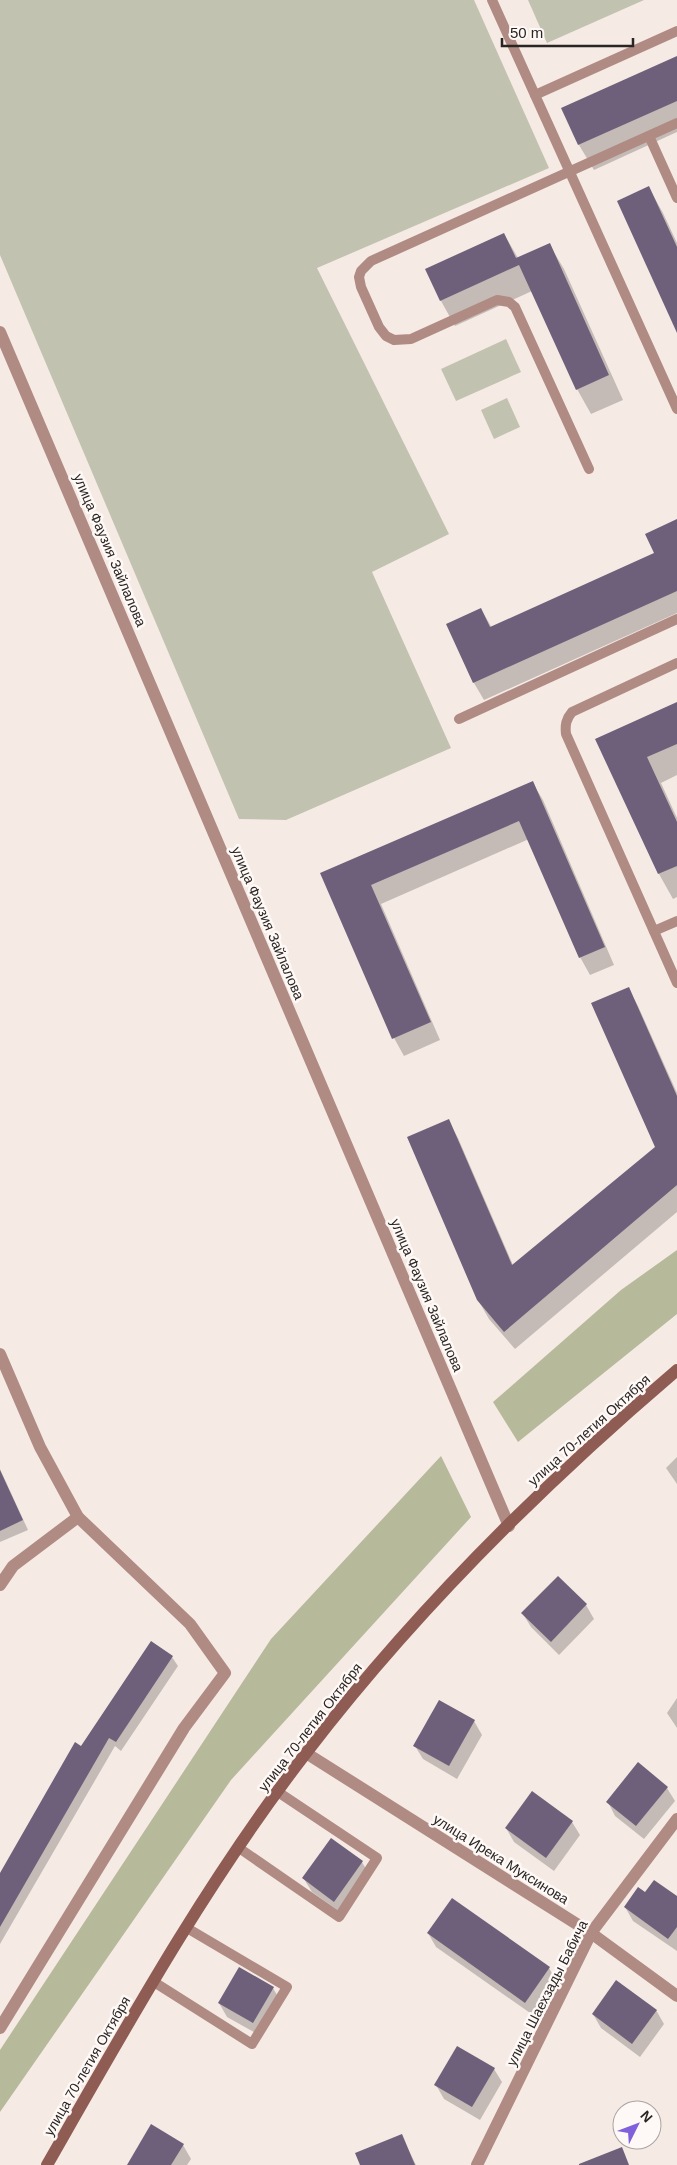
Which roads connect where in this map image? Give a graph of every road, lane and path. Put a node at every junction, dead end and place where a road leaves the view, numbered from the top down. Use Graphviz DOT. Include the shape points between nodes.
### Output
graph roads {
  1 [pos="492,0"];
  2 [pos="677,32"];
  3 [pos="535,95"];
  4 [pos="677,123"];
  5 [pos="649,136"];
  6 [pos="570,172"];
  7 [pos="677,198"];
  8 [pos="0,332"];
  9 [pos="677,409"];
  10 [pos="589,469"];
  11 [pos="677,620"];
  12 [pos="677,663"];
  13 [pos="459,720"];
  14 [pos="677,921"];
  15 [pos="654,931"];
  16 [pos="677,983"];
  17 [pos="0,1354"];
  18 [pos="677,1370"];
  19 [pos="78,1517"];
  20 [pos="509,1526"];
  21 [pos="0,1585"];
  22 [pos="306,1753"];
  23 [pos="278,1792"];
  24 [pos="677,1819"];
  25 [pos="239,1848"];
  26 [pos="187,1928"];
  27 [pos="591,1933"];
  28 [pos="154,1982"];
  29 [pos="677,1996"];
  30 [pos="0,2028"];
  31 [pos="47,2165"];
  32 [pos="477,2165"];
  1 -- 3 [label="lane"];
  2 -- 3 [label="lane"];
  3 -- 6 [label="lane"];
  4 -- 5 [label="lane"];
  5 -- 6 [label="lane"];
  5 -- 7 [label="lane"];
  6 -- 9 [label="lane"];
  6 -- 10 [label="lane" via="371,261 359,277 379,328 394,340 411,339 497,300 515,306"];
  8 -- 20 [label="street, улица Фаузия Зайлалова"];
  11 -- 13 [label="lane"];
  12 -- 15 [label="lane" via="572,712 565,727"];
  14 -- 15 [label="lane"];
  15 -- 16 [label="lane"];
  17 -- 19 [label="street" via="40,1447"];
  18 -- 20 [label="main road, улица 70-летия Октября"];
  19 -- 21 [label="street" via="12,1566"];
  19 -- 30 [label="street" via="190,1624 225,1673 184,1728"];
  20 -- 22 [label="main road, улица 70-летия Октября" via="411,1626"];
  22 -- 23 [label="main road, улица 70-летия Октября"];
  22 -- 27 [label="street, улица Ирека Муксинова"];
  23 -- 25 [label="main road, улица 70-летия Октября"];
  23 -- 25 [label="lane" via="377,1858 339,1917"];
  24 -- 27 [label="street, улица Шаехзады Бабича"];
  25 -- 26 [label="main road, улица 70-летия Октября"];
  26 -- 28 [label="main road, улица 70-летия Октября"];
  26 -- 28 [label="lane" via="287,1987 252,2044"];
  27 -- 29 [label="street, улица Ирека Муксинова"];
  27 -- 32 [label="street, улица Шаехзады Бабича"];
  28 -- 31 [label="main road, улица 70-летия Октября"];
}
